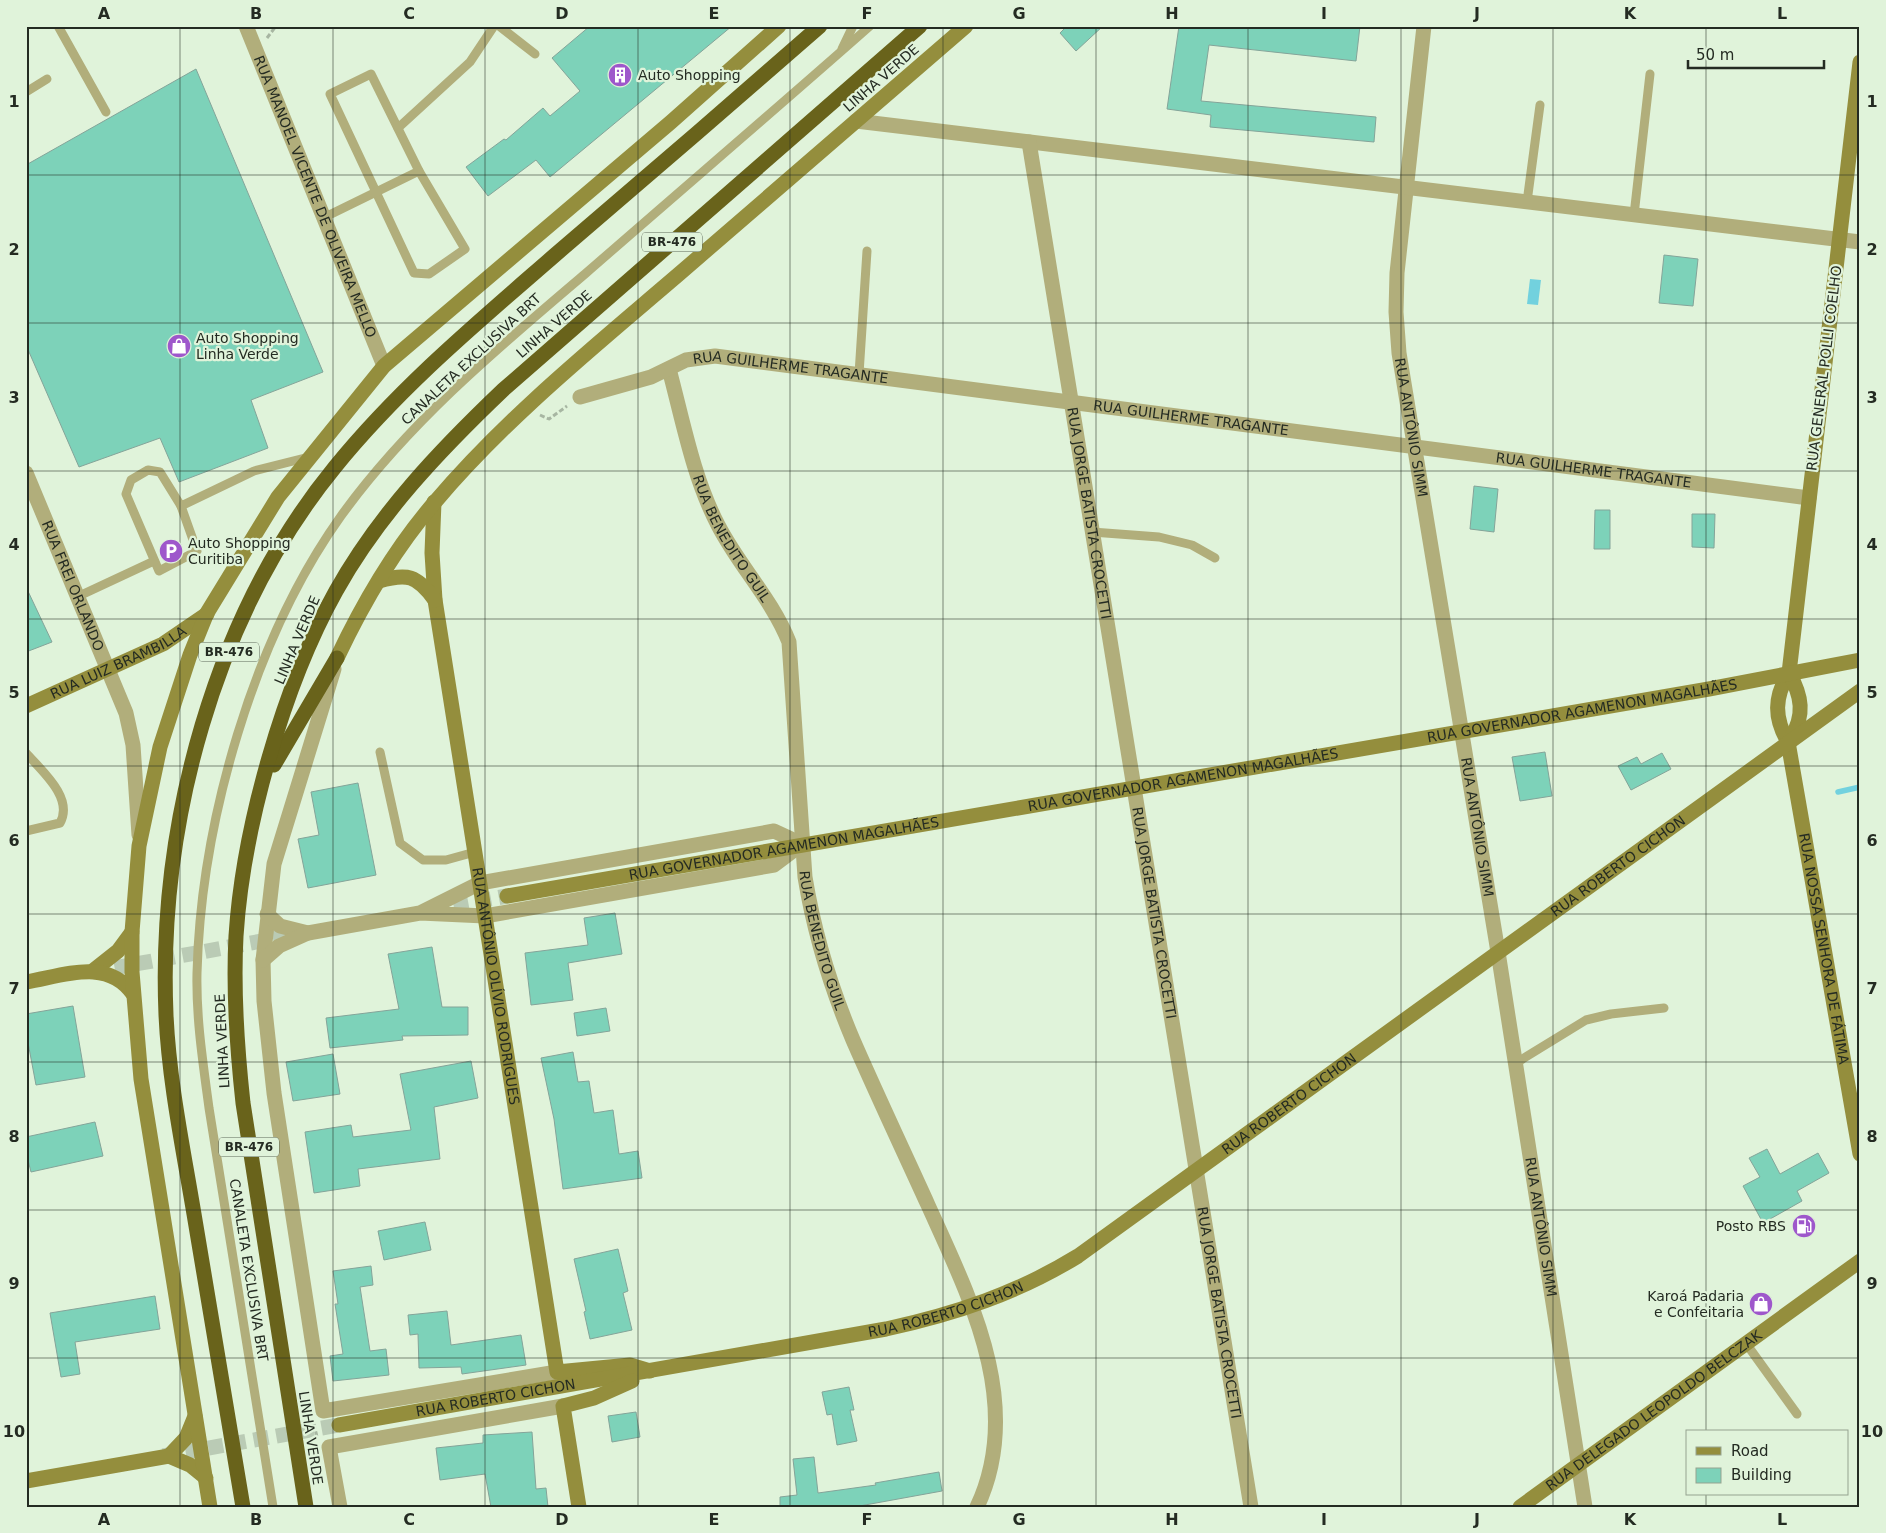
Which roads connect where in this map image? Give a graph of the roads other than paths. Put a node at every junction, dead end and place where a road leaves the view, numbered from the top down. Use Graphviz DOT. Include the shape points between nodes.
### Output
graph roads {
  1 [pos="58,26"];
  2 [pos="246,26"];
  3 [pos="494,26"];
  4 [pos="499,26"];
  5 [pos="779,26"];
  6 [pos="820,26"];
  7 [pos="853,26"];
  8 [pos="870,26"];
  9 [pos="920,26"];
  10 [pos="966,26"];
  11 [pos="1424,26"];
  12 [pos="535,54"];
  13 [pos="839,54"];
  14 [pos="1860,62"];
  15 [pos="1650,74"];
  16 [pos="47,79"];
  17 [pos="26,92"];
  18 [pos="1540,105"];
  19 [pos="106,112"];
  20 [pos="856,121"];
  21 [pos="398,128"];
  22 [pos="1029,142"];
  23 [pos="419,171"];
  24 [pos="1406,188"];
  25 [pos="375,192"];
  26 [pos="1527,202"];
  27 [pos="1634,215"];
  28 [pos="323,218"];
  29 [pos="1839,240"];
  30 [pos="1860,242"];
  31 [pos="867,251"];
  32 [pos="384,366"];
  33 [pos="670,369"];
  34 [pos="859,374"];
  35 [pos="580,397"];
  36 [pos="1071,401"];
  37 [pos="1413,446"];
  38 [pos="309,457"];
  39 [pos="26,472"];
  40 [pos="1809,498"];
  41 [pos="434,502"];
  42 [pos="181,506"];
  43 [pos="1092,532"];
  44 [pos="1215,558"];
  45 [pos="154,561"];
  46 [pos="379,581"];
  47 [pos="79,596"];
  48 [pos="435,600"];
  49 [pos="208,613"];
  50 [pos="337,658"];
  51 [pos="1860,660"];
  52 [pos="110,670"];
  53 [pos="1789,673"];
  54 [pos="1860,690"];
  55 [pos="26,706"];
  56 [pos="1461,731"];
  57 [pos="1788,742"];
  58 [pos="380,752"];
  59 [pos="26,753"];
  60 [pos="262,786"];
  61 [pos="1134,787"];
  62 [pos="26,831"];
  63 [pos="802,844"];
  64 [pos="139,846"];
  65 [pos="475,852"];
  66 [pos="480,883"];
  67 [pos="507,896"];
  68 [pos="420,913"];
  69 [pos="267,914"];
  70 [pos="485,916"];
  71 [pos="132,932"];
  72 [pos="308,933"];
  73 [pos="1498,952"];
  74 [pos="263,960"];
  75 [pos="94,970"];
  76 [pos="26,982"];
  77 [pos="133,994"];
  78 [pos="1664,1008"];
  79 [pos="1516,1063"];
  80 [pos="1860,1154"];
  81 [pos="1196,1171"];
  82 [pos="1860,1261"];
  83 [pos="974,1306"];
  84 [pos="1745,1342"];
  85 [pos="557,1372"];
  86 [pos="652,1372"];
  87 [pos="563,1406"];
  88 [pos="195,1414"];
  89 [pos="1797,1414"];
  90 [pos="339,1425"];
  91 [pos="169,1456"];
  92 [pos="1578,1464"];
  93 [pos="206,1478"];
  94 [pos="26,1481"];
  95 [pos="210,1507"];
  96 [pos="242,1507"];
  97 [pos="273,1507"];
  98 [pos="306,1507"];
  99 [pos="340,1507"];
  100 [pos="579,1507"];
  101 [pos="977,1507"];
  102 [pos="1251,1507"];
  103 [pos="1520,1507"];
  104 [pos="1585,1507"];
  1 -- 19 [label="lane"];
  2 -- 28 [label="street, RUA MANOEL VICENTE DE OLIVEIRA MELLO"];
  3 -- 21 [label="lane" via="470,62"];
  4 -- 12 [label="lane"];
  5 -- 32 [label="street"];
  6 -- 96 [label="highway, BR-476" via="479,322 377,418 333,470 268,568 216,684 195,750 172,862 165,930 166,1020 179,1127"];
  7 -- 13 [label="lane, CANALETA EXCLUSIVA BRT"];
  8 -- 13 [label="lane, CANALETA EXCLUSIVA BRT"];
  9 -- 60 [label="highway, LINHA VERDE / BR-476" via="503,390 429,463 364,547 336,591 296,682"];
  10 -- 20 [label="street, LINHA VERDE"];
  11 -- 24 [label="street, RUA ANTÔNIO SIMM"];
  13 -- 97 [label="lane, CANALETA EXCLUSIVA BRT" via="507,341 436,407 381,465 340,518 298,588 264,660 239,733 213,836 201,911 197,977 201,1052 209,1108"];
  14 -- 29 [label="street, RUA GENERAL POLLI COELHO"];
  15 -- 27 [label="lane"];
  16 -- 17 [label="lane"];
  18 -- 26 [label="lane"];
  20 -- 22 [label="street"];
  20 -- 41 [label="street, LINHA VERDE" via="526,409"];
  21 -- 23 [label="lane"];
  21 -- 25 [label="lane" via="371,74 330,94"];
  22 -- 24 [label="street"];
  22 -- 36 [label="street, RUA JORGE BATISTA CROCETTI"];
  23 -- 25 [label="lane"];
  23 -- 25 [label="lane" via="465,249 429,274 414,273"];
  24 -- 26 [label="street"];
  24 -- 37 [label="street, RUA ANTÔNIO SIMM" via="1396,312"];
  25 -- 28 [label="lane"];
  26 -- 27 [label="street"];
  27 -- 29 [label="street"];
  28 -- 32 [label="street, RUA MANOEL VICENTE DE OLIVEIRA MELLO"];
  29 -- 30 [label="street"];
  29 -- 40 [label="street, RUA GENERAL POLLI COELHO"];
  31 -- 34 [label="lane"];
  32 -- 38 [label="street"];
  33 -- 34 [label="street, RUA GUILHERME TRAGANTE" via="686,360 714,356"];
  33 -- 35 [label="street, RUA GUILHERME TRAGANTE" via="638,382"];
  33 -- 63 [label="street, RUA BENEDITO GUIL" via="706,503 782,624 789,642"];
  34 -- 36 [label="street, RUA GUILHERME TRAGANTE"];
  36 -- 37 [label="street, RUA GUILHERME TRAGANTE"];
  36 -- 43 [label="street, RUA JORGE BATISTA CROCETTI"];
  37 -- 40 [label="street, RUA GUILHERME TRAGANTE"];
  37 -- 56 [label="street, RUA ANTÔNIO SIMM"];
  38 -- 42 [label="lane" via="254,471"];
  38 -- 49 [label="street" via="278,497"];
  39 -- 47 [label="street, RUA FREI ORLANDO"];
  40 -- 53 [label="street, RUA GENERAL POLLI COELHO"];
  41 -- 46 [label="street, LINHA VERDE"];
  41 -- 48 [label="street, RUA ANTÔNIO OLÍVIO RODRIGUES" via="432,553"];
  42 -- 45 [label="lane" via="197,551 159,571"];
  42 -- 45 [label="lane" via="160,472 148,470 131,480 126,494"];
  43 -- 44 [label="lane" via="1159,537 1192,544"];
  43 -- 61 [label="street, RUA JORGE BATISTA CROCETTI"];
  45 -- 47 [label="lane"];
  46 -- 48 [label="street" via="397,576 417,580"];
  46 -- 50 [label="street, LINHA VERDE"];
  47 -- 52 [label="street, RUA FREI ORLANDO"];
  48 -- 65 [label="street, RUA ANTÔNIO OLÍVIO RODRIGUES"];
  49 -- 52 [label="street, RUA LUIZ BRAMBILLA" via="172,639"];
  49 -- 64 [label="street" via="160,748"];
  50 -- 60 [label="highway"];
  50 -- 69 [label="street, LINHA VERDE" via="280,842"];
  51 -- 53 [label="street, RUA GOVERNADOR AGAMENON MAGALHÃES"];
  52 -- 55 [label="street, RUA LUIZ BRAMBILLA"];
  52 -- 64 [label="street, RUA FREI ORLANDO" via="131,732"];
  53 -- 56 [label="street, RUA GOVERNADOR AGAMENON MAGALHÃES"];
  53 -- 57 [label="street, RUA NOSSA SENHORA DE FÁTIMA" via="1780,686 1777,700 1779,722"];
  53 -- 57 [label="street" via="1798,689 1801,707 1798,726"];
  54 -- 57 [label="street, RUA ROBERTO CICHON"];
  56 -- 61 [label="street, RUA GOVERNADOR AGAMENON MAGALHÃES"];
  56 -- 73 [label="street, RUA ANTÔNIO SIMM"];
  57 -- 73 [label="street, RUA ROBERTO CICHON"];
  57 -- 80 [label="street, RUA NOSSA SENHORA DE FÁTIMA"];
  58 -- 65 [label="lane" via="400,843 423,860 446,860"];
  59 -- 62 [label="lane" via="63,801 65,815 60,823"];
  60 -- 98 [label="highway, LINHA VERDE / BR-476" via="239,903 236,973 238,1054 252,1169"];
  61 -- 63 [label="street, RUA GOVERNADOR AGAMENON MAGALHÃES"];
  61 -- 81 [label="street, RUA JORGE BATISTA CROCETTI"];
  63 -- 66 [label="street" via="774,831"];
  63 -- 67 [label="street, RUA GOVERNADOR AGAMENON MAGALHÃES"];
  63 -- 70 [label="street" via="774,866"];
  63 -- 83 [label="street, RUA BENEDITO GUIL" via="809,900 845,1019"];
  64 -- 71 [label="street"];
  65 -- 66 [label="street, RUA ANTÔNIO OLÍVIO RODRIGUES"];
  66 -- 68 [label="street"];
  66 -- 70 [label="street, RUA ANTÔNIO OLÍVIO RODRIGUES"];
  68 -- 70 [label="street"];
  68 -- 72 [label="street"];
  69 -- 72 [label="street" via="280,926"];
  69 -- 74 [label="street, LINHA VERDE"];
  70 -- 85 [label="street, RUA ANTÔNIO OLÍVIO RODRIGUES"];
  71 -- 75 [label="street" via="118,951"];
  71 -- 77 [label="street"];
  72 -- 74 [label="street" via="279,946"];
  73 -- 79 [label="street, RUA ANTÔNIO SIMM"];
  73 -- 81 [label="street, RUA ROBERTO CICHON"];
  74 -- 85 [label="street, LINHA VERDE" via="273,1085 323,1411"];
  75 -- 76 [label="street"];
  75 -- 77 [label="street" via="119,979"];
  77 -- 88 [label="street" via="143,1096"];
  78 -- 79 [label="lane" via="1586,1020"];
  79 -- 92 [label="street, RUA ANTÔNIO SIMM"];
  81 -- 83 [label="street, RUA ROBERTO CICHON" via="1051,1273"];
  81 -- 102 [label="street, RUA JORGE BATISTA CROCETTI"];
  82 -- 84 [label="street, RUA DELEGADO LEOPOLDO BELCZAK"];
  83 -- 86 [label="street, RUA ROBERTO CICHON" via="886,1329"];
  83 -- 101 [label="street, RUA BENEDITO GUIL" via="988,1358 995,1410 994,1458"];
  84 -- 89 [label="lane"];
  84 -- 92 [label="street, RUA DELEGADO LEOPOLDO BELCZAK"];
  85 -- 86 [label="street" via="630,1365"];
  86 -- 87 [label="street, RUA ROBERTO CICHON" via="594,1398"];
  86 -- 90 [label="street, RUA ROBERTO CICHON"];
  87 -- 99 [label="street, LINHA VERDE" via="329,1446"];
  87 -- 100 [label="street"];
  88 -- 91 [label="street" via="186,1438"];
  88 -- 93 [label="street"];
  91 -- 93 [label="street" via="190,1465"];
  91 -- 94 [label="street"];
  92 -- 103 [label="street, RUA DELEGADO LEOPOLDO BELCZAK"];
  92 -- 104 [label="street, RUA ANTÔNIO SIMM"];
  93 -- 95 [label="street"];
}
